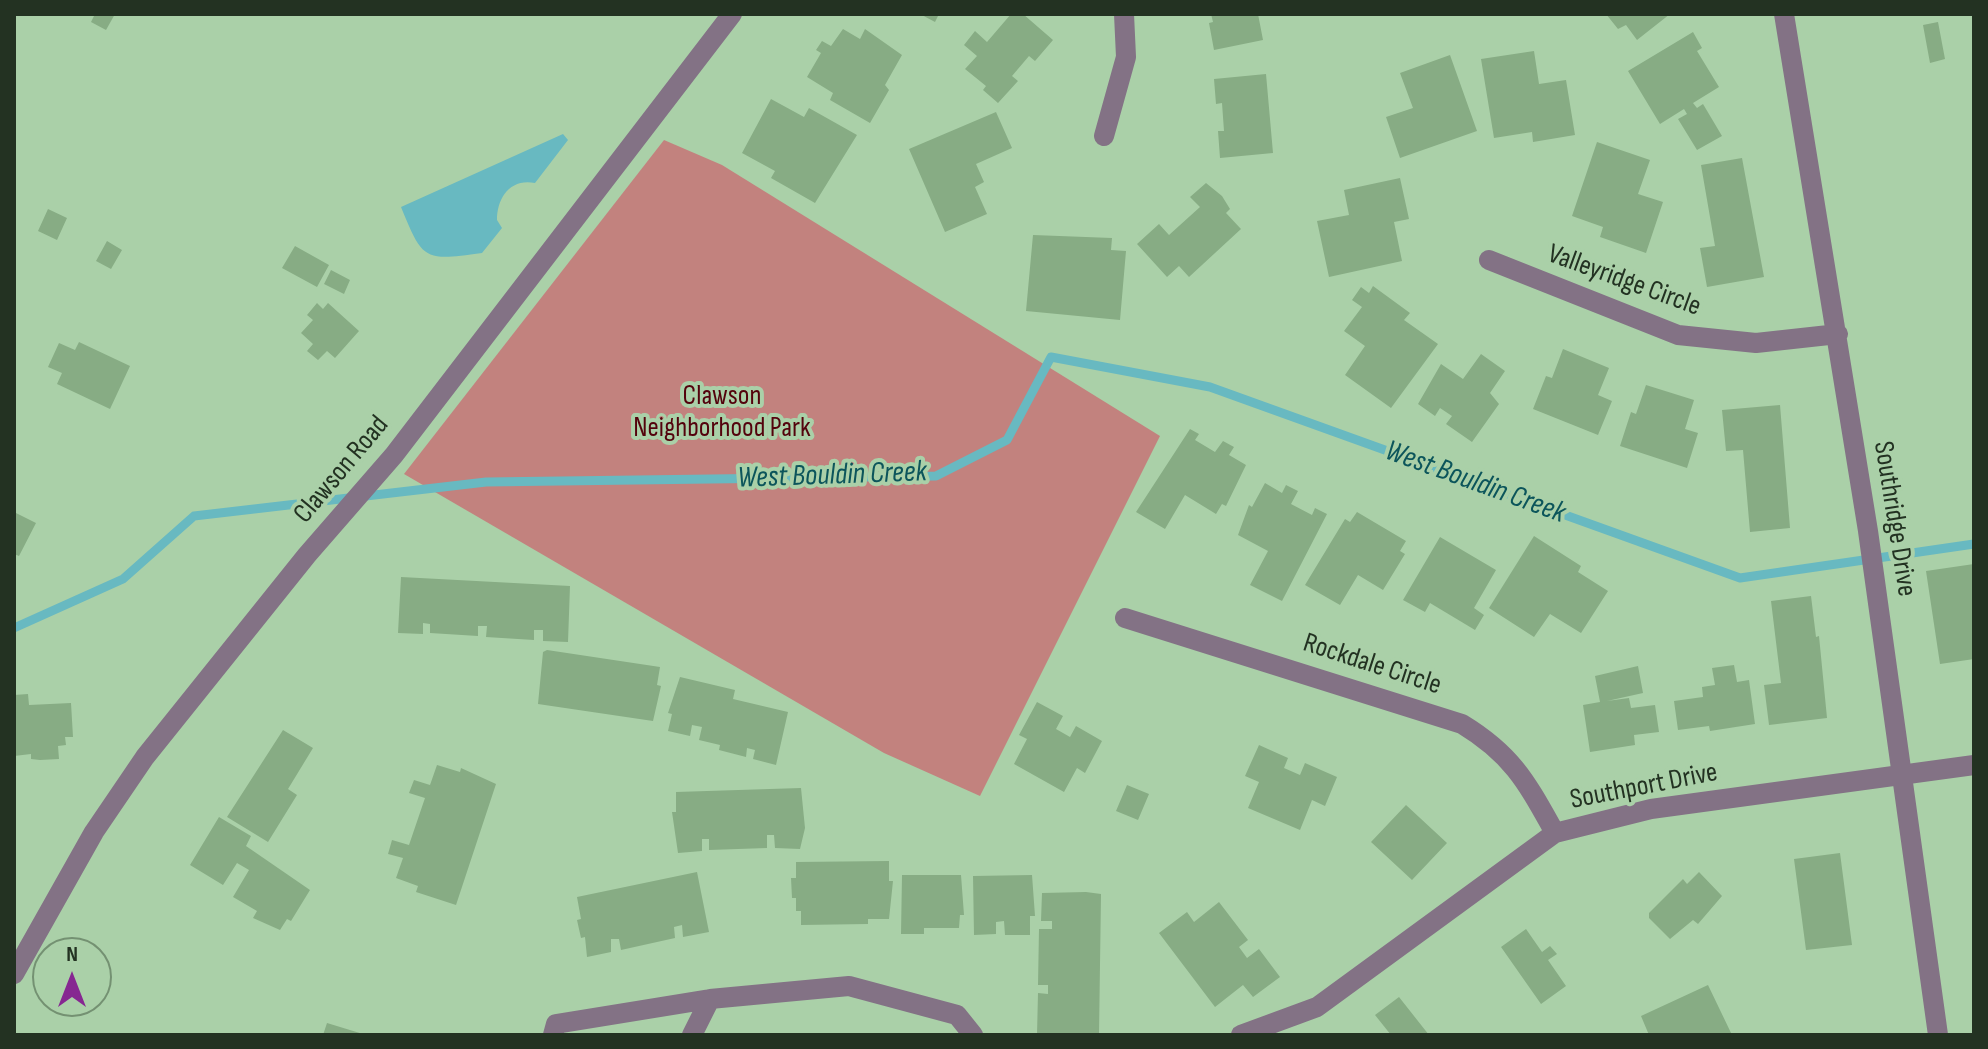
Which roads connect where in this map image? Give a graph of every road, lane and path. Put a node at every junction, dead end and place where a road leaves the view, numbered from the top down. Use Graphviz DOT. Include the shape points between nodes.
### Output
graph roads {
  1 [pos="732,14"];
  2 [pos="1124,14"];
  3 [pos="1784,14"];
  4 [pos="1104,136"];
  5 [pos="1489,260"];
  6 [pos="1838,334"];
  7 [pos="1125,618"];
  8 [pos="1974,765"];
  9 [pos="1904,775"];
  10 [pos="1555,833"];
  11 [pos="14,974"];
  12 [pos="710,999"];
  13 [pos="553,1035"];
  14 [pos="692,1035"];
  15 [pos="973,1035"];
  16 [pos="1241,1035"];
  17 [pos="1938,1035"];
  1 -- 11 [label="street, Clawson Road" via="394,455 145,757 94,832"];
  2 -- 4 [label="street" via="1126,57"];
  3 -- 6 [label="street, Southridge Drive"];
  5 -- 6 [label="street, Valleyridge Circle" via="1678,335 1756,343"];
  6 -- 9 [label="street, Southridge Drive"];
  7 -- 10 [label="street, Rockdale Circle" via="1462,724 1494,744 1526,779"];
  8 -- 9 [label="street, Southport Drive"];
  9 -- 10 [label="street, Southport Drive" via="1651,809"];
  9 -- 17 [label="street, Southridge Drive"];
  10 -- 16 [label="street, Southport Drive" via="1317,1007"];
  12 -- 13 [label="street" via="556,1024"];
  12 -- 14 [label="street"];
  12 -- 15 [label="street" via="849,986 957,1015"];
}
